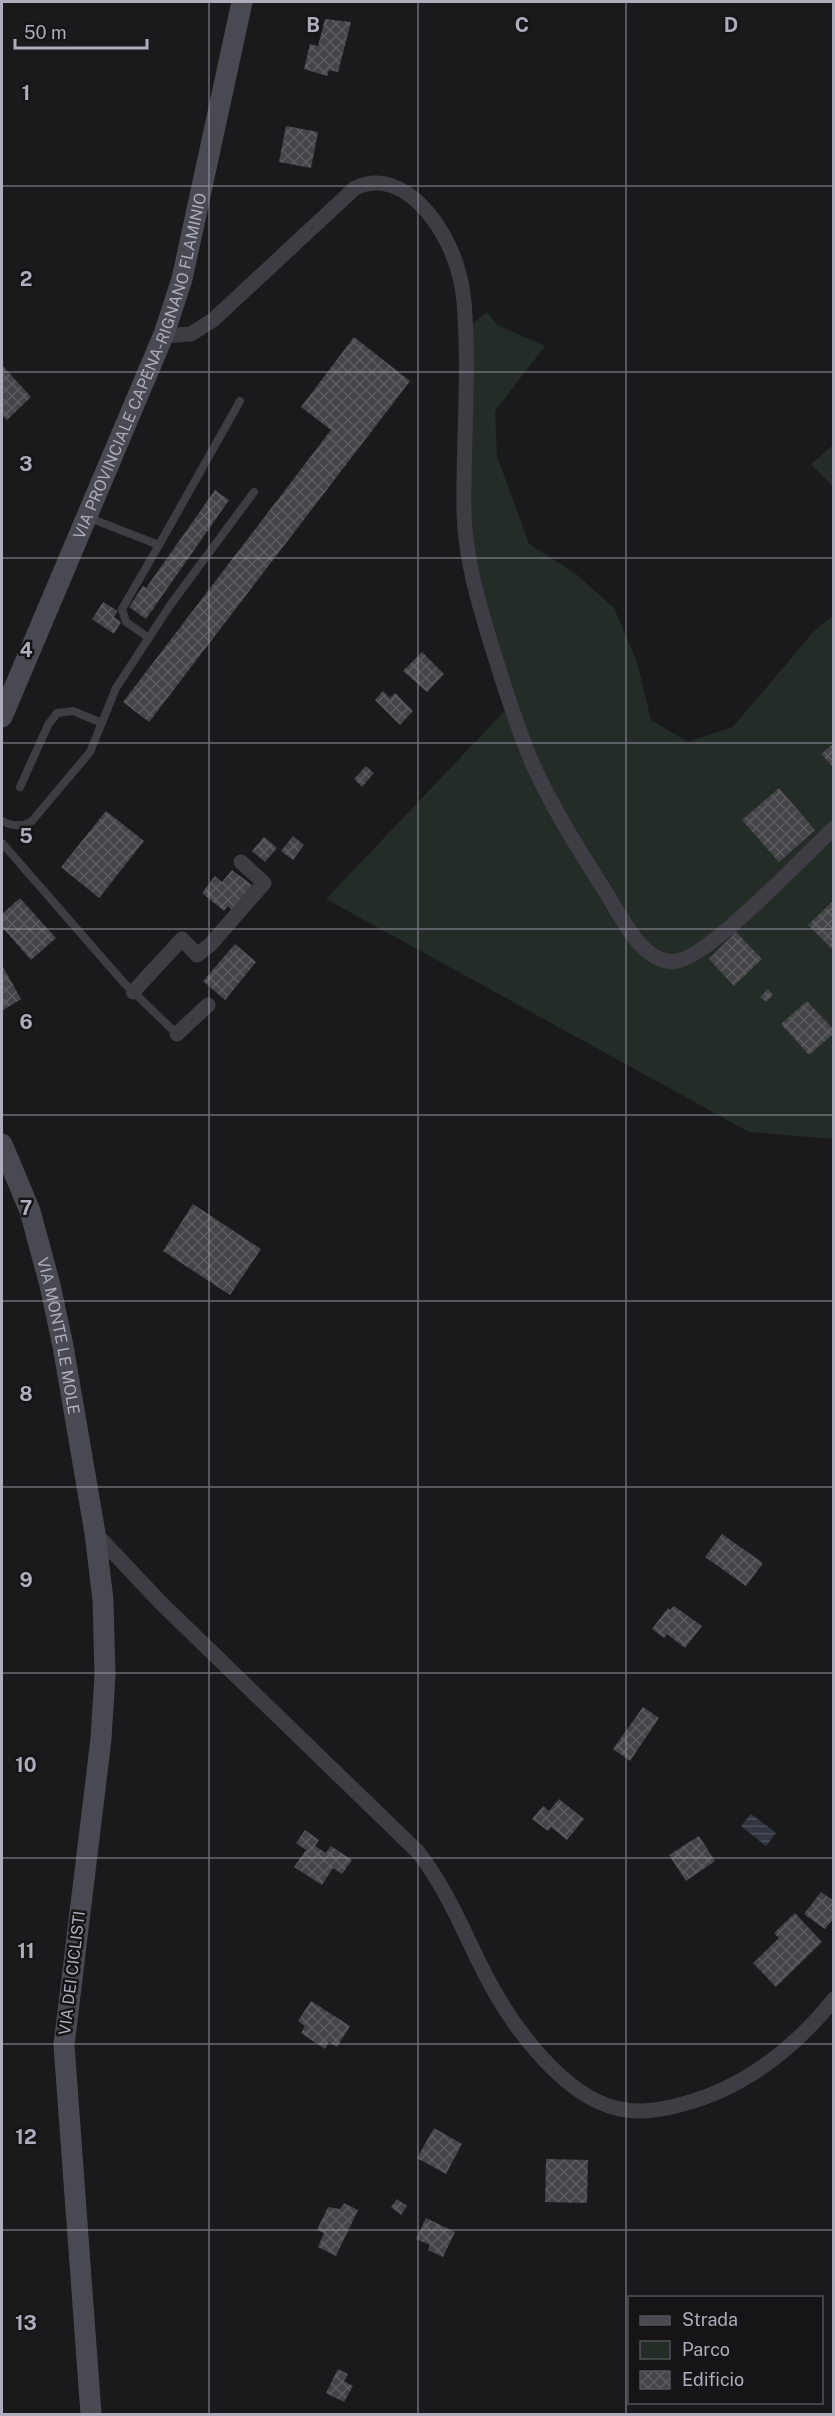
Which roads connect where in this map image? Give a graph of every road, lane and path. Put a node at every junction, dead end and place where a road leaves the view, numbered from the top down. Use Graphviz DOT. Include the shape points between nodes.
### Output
graph roads {
  1 [pos="242,2"];
  2 [pos="163,336"];
  3 [pos="240,401"];
  4 [pos="254,492"];
  5 [pos="86,516"];
  6 [pos="159,545"];
  7 [pos="149,638"];
  8 [pos="2,717"];
  9 [pos="102,723"];
  10 [pos="20,787"];
  11 [pos="2,821"];
  12 [pos="834,828"];
  13 [pos="2,843"];
  14 [pos="241,862"];
  15 [pos="133,992"];
  16 [pos="208,1005"];
  17 [pos="177,1034"];
  18 [pos="2,1144"];
  19 [pos="95,1533"];
  20 [pos="834,1999"];
  21 [pos="92,2415"];
  1 -- 2 [label="street, VIA PROVINCIALE CAPENA-RIGNANO FLAMINIO" via="182,279"];
  2 -- 5 [label="street, VIA PROVINCIALE CAPENA-RIGNANO FLAMINIO"];
  2 -- 12 [label="street" via="191,333 213,320 355,188 378,184 407,194 438,227 454,257 462,287 467,365 465,526 484,620 533,765 618,912 655,957 667,962 686,959 716,939"];
  3 -- 6 [label="lane"];
  4 -- 7 [label="lane"];
  5 -- 6 [label="lane"];
  5 -- 8 [label="street, VIA PROVINCIALE CAPENA-RIGNANO FLAMINIO"];
  6 -- 7 [label="lane" via="122,609 126,622"];
  7 -- 9 [label="lane" via="111,696"];
  9 -- 10 [label="lane" via="73,711 57,713"];
  9 -- 11 [label="lane" via="90,752 40,814 26,826"];
  13 -- 15 [label="lane"];
  14 -- 15 [label="street" via="264,883 210,945 197,955 182,939"];
  15 -- 17 [label="lane"];
  16 -- 17 [label="street"];
  18 -- 19 [label="street, VIA MONTE LE MOLE" via="20,1183 46,1269"];
  19 -- 20 [label="street" via="161,1603 418,1852 447,1894 507,2012 547,2061 582,2091 611,2107 637,2111 666,2108 708,2096 770,2061"];
  19 -- 21 [label="street, VIA DEI CICLISTI" via="104,1622 104,1701 64,2045"];
}
